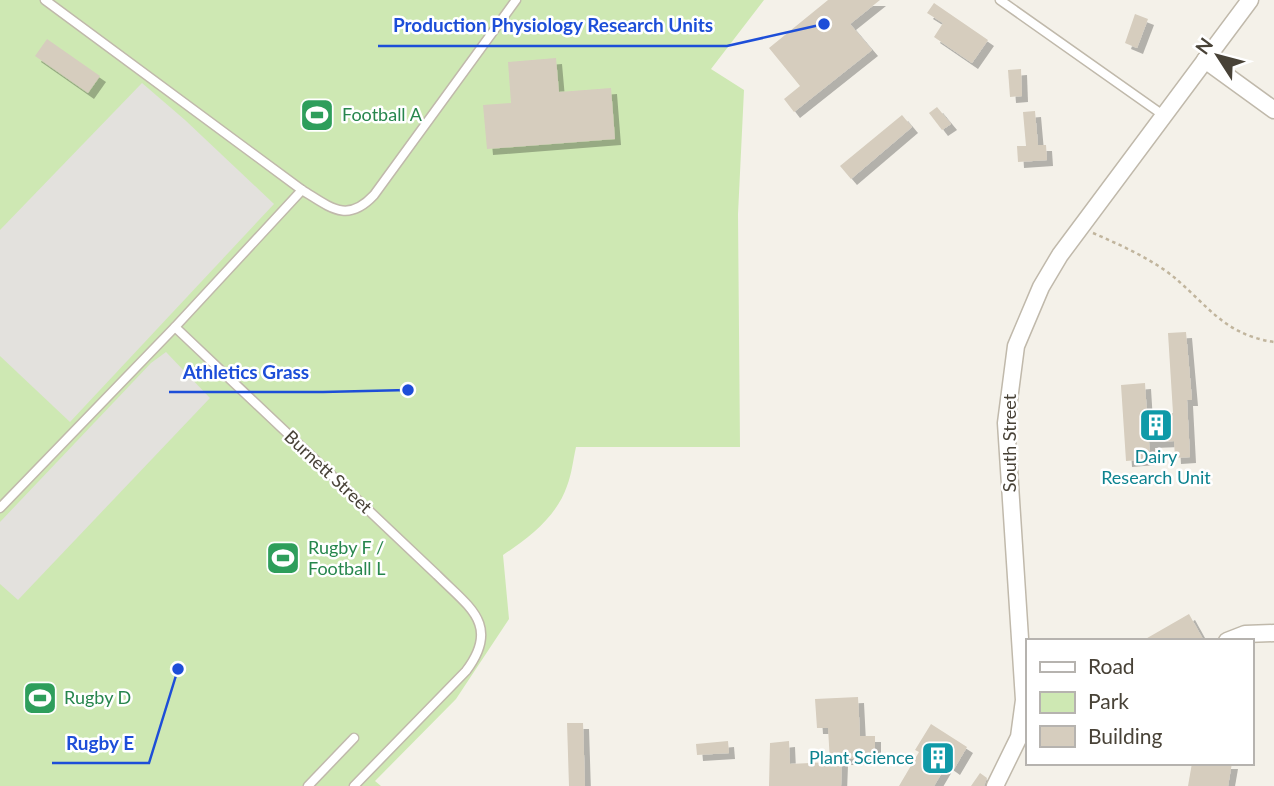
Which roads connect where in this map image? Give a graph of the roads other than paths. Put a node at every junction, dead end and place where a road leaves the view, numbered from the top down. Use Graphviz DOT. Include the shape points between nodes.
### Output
graph roads {
  1 [pos="46,0"];
  2 [pos="516,0"];
  3 [pos="1000,0"];
  4 [pos="1250,0"];
  5 [pos="1205,60"];
  6 [pos="1274,110"];
  7 [pos="1163,115"];
  8 [pos="302,190"];
  9 [pos="175,327"];
  10 [pos="0,508"];
  11 [pos="1274,632"];
  12 [pos="1232,639"];
  13 [pos="1025,719"];
  14 [pos="354,738"];
  15 [pos="359,784"];
  16 [pos="308,786"];
  17 [pos="995,786"];
  1 -- 8 [label="lane"];
  2 -- 8 [label="lane" via="362,207 334,209"];
  3 -- 7 [label="lane"];
  4 -- 5 [label="street, South Street"];
  5 -- 6 [label="street"];
  5 -- 7 [label="street, South Street"];
  7 -- 13 [label="street, South Street" via="1041,287 1016,346 1006,423"];
  8 -- 9 [label="lane"];
  9 -- 10 [label="lane"];
  9 -- 15 [label="lane, Burnett Street" via="437,575 467,605 480,626 479,653 466,671"];
  11 -- 12 [label="street"];
  13 -- 17 [label="street, South Street"];
  14 -- 16 [label="lane"];
}
